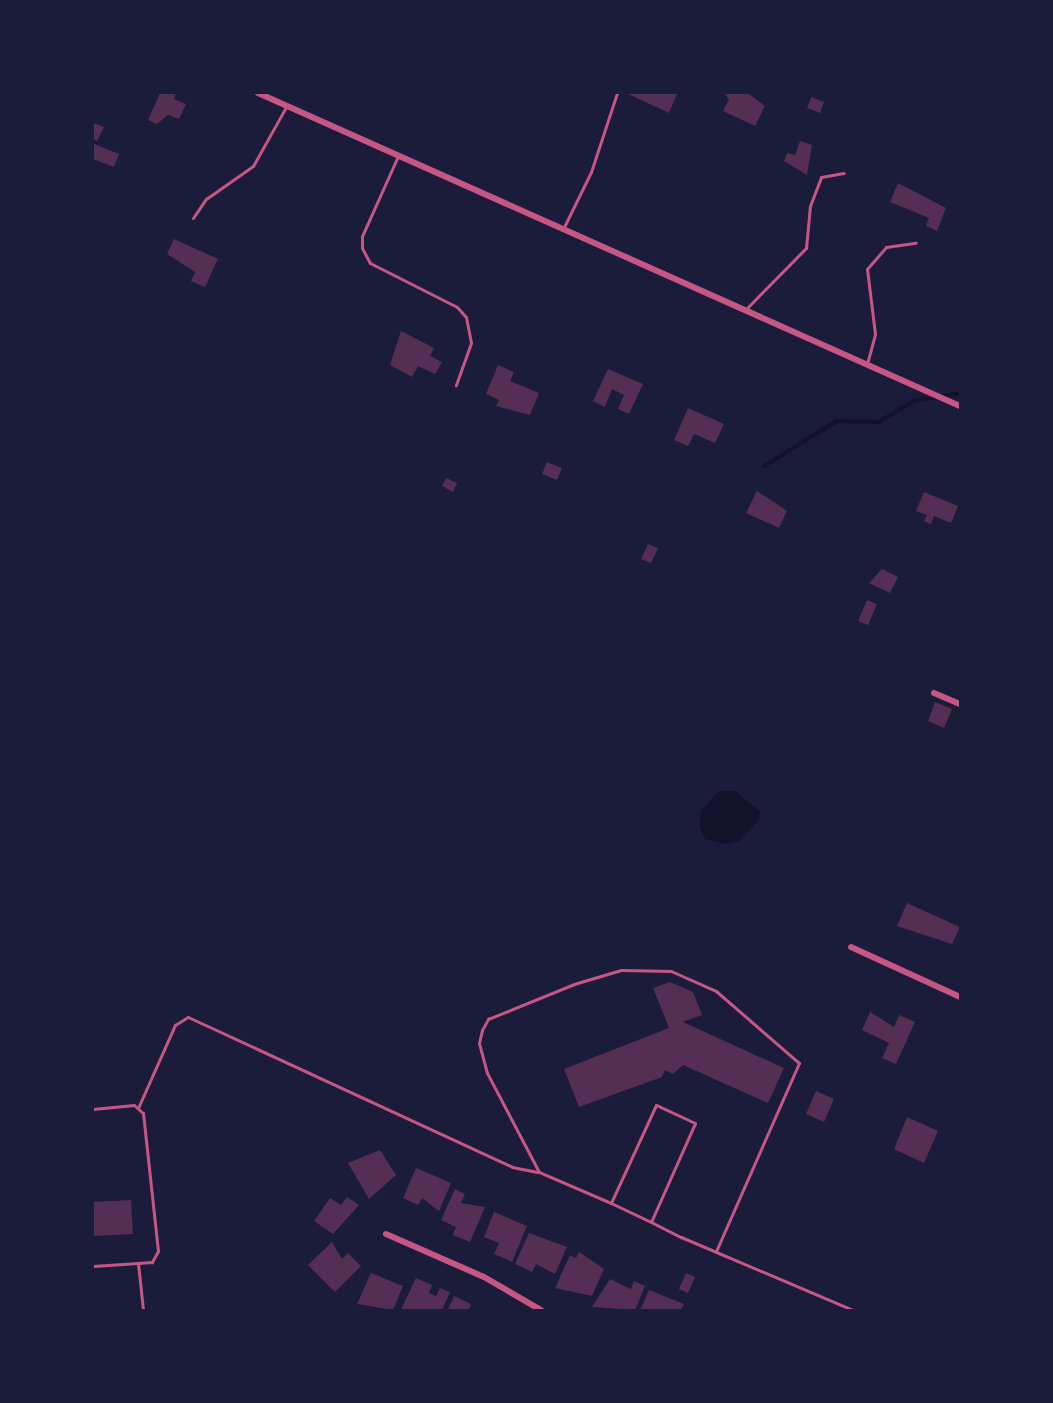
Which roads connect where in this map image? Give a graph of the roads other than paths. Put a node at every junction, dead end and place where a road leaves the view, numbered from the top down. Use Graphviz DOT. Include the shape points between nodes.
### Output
graph roads {
  1 [pos="258,93"];
  2 [pos="617,93"];
  3 [pos="287,105"];
  4 [pos="399,154"];
  5 [pos="844,173"];
  6 [pos="193,218"];
  7 [pos="564,227"];
  8 [pos="916,243"];
  9 [pos="745,309"];
  10 [pos="867,364"];
  11 [pos="456,385"];
  12 [pos="960,406"];
  13 [pos="934,693"];
  14 [pos="960,704"];
  15 [pos="851,947"];
  16 [pos="960,997"];
  17 [pos="138,1108"];
  18 [pos="93,1109"];
  19 [pos="539,1172"];
  20 [pos="611,1203"];
  21 [pos="651,1222"];
  22 [pos="386,1234"];
  23 [pos="716,1251"];
  24 [pos="138,1263"];
  25 [pos="93,1266"];
  26 [pos="143,1310"];
  27 [pos="541,1310"];
  28 [pos="853,1310"];
  1 -- 3 [label="street"];
  2 -- 7 [label="lane" via="591,172"];
  3 -- 4 [label="street"];
  3 -- 6 [label="lane" via="253,166 206,199"];
  4 -- 7 [label="street"];
  4 -- 11 [label="lane" via="362,236 362,248 370,263 457,307 466,317 471,343"];
  5 -- 9 [label="lane" via="821,177 810,206 806,248"];
  7 -- 9 [label="street"];
  8 -- 10 [label="lane" via="886,247 867,269 875,333"];
  9 -- 10 [label="street"];
  10 -- 12 [label="street"];
  13 -- 14 [label="street"];
  15 -- 16 [label="street"];
  17 -- 18 [label="lane"];
  17 -- 19 [label="lane" via="175,1025 188,1017 512,1167"];
  17 -- 24 [label="lane" via="143,1113 158,1251 152,1262"];
  19 -- 20 [label="lane"];
  19 -- 23 [label="lane" via="487,1073 479,1043 488,1019 621,969 671,971 707,987 798,1063"];
  20 -- 21 [label="lane"];
  20 -- 21 [label="lane" via="656,1105 695,1123"];
  21 -- 23 [label="lane"];
  22 -- 27 [label="street" via="484,1277"];
  23 -- 28 [label="lane"];
  24 -- 25 [label="lane"];
  24 -- 26 [label="lane"];
}
